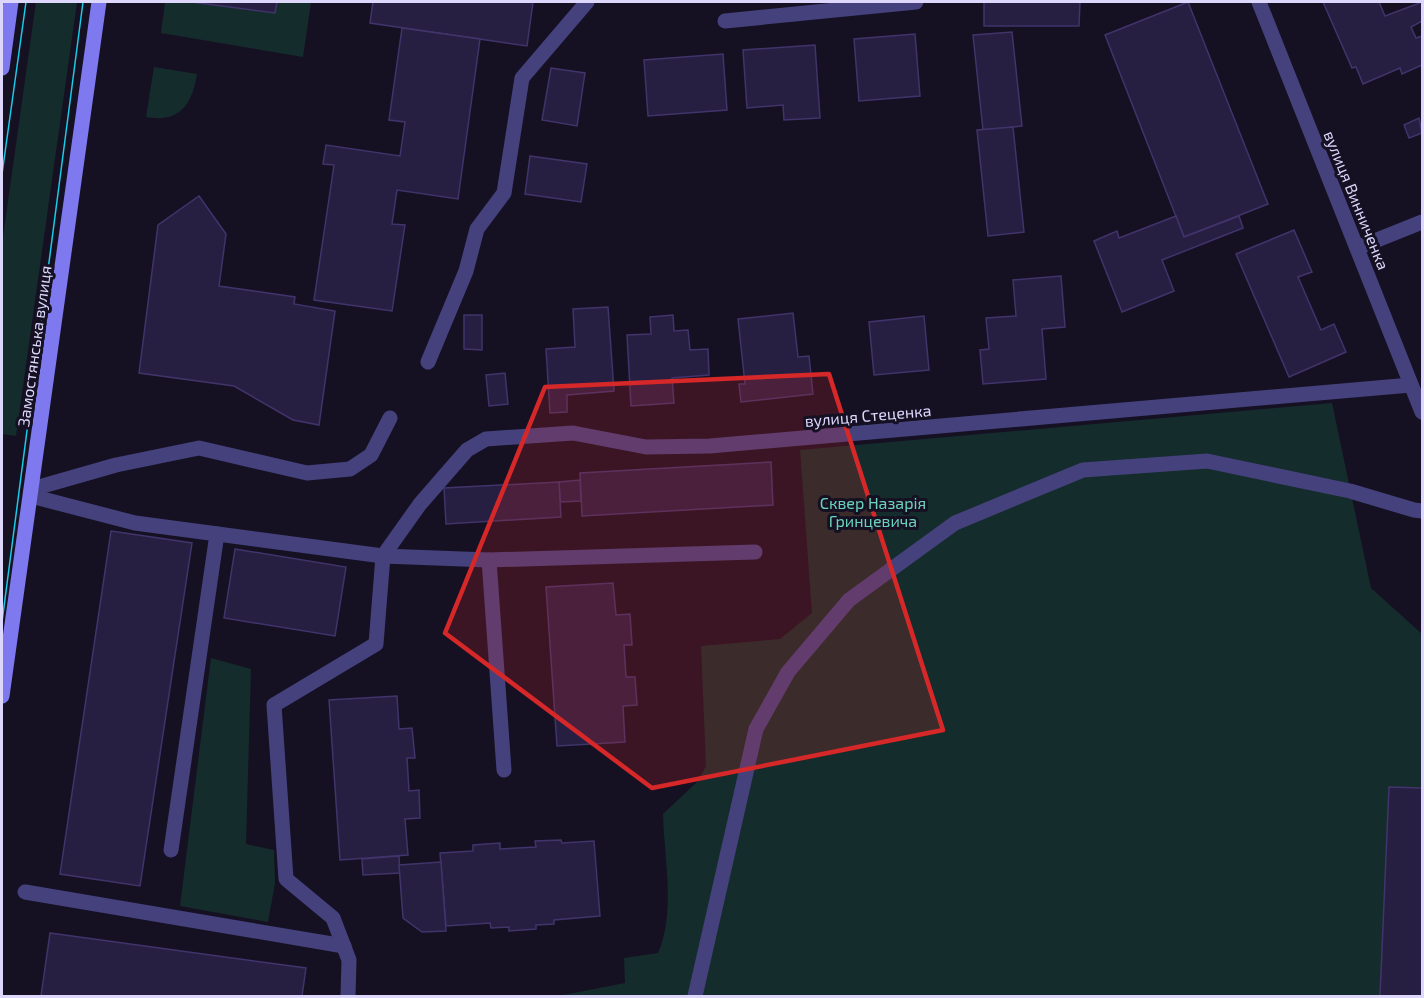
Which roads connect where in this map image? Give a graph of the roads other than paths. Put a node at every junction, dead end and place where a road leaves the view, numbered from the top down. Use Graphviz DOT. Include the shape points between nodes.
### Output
graph roads {
  1 [pos="11,2"];
  2 [pos="99,2"];
  3 [pos="587,2"];
  4 [pos="916,2"];
  5 [pos="1259,2"];
  6 [pos="840,5"];
  7 [pos="725,21"];
  8 [pos="2,68"];
  9 [pos="1422,222"];
  10 [pos="1357,248"];
  11 [pos="428,362"];
  12 [pos="1411,385"];
  13 [pos="1422,412"];
  14 [pos="390,418"];
  15 [pos="32,493"];
  16 [pos="1422,510"];
  17 [pos="217,534"];
  18 [pos="755,552"];
  19 [pos="383,556"];
  20 [pos="489,560"];
  21 [pos="2,696"];
  22 [pos="504,770"];
  23 [pos="171,850"];
  24 [pos="25,892"];
  25 [pos="344,946"];
  26 [pos="348,996"];
  27 [pos="695,996"];
  1 -- 8 [label="main road"];
  2 -- 15 [label="main road, Замостянська вулиця"];
  3 -- 11 [label="street" via="522,78 504,193 477,229 466,271"];
  4 -- 6 [label="street"];
  5 -- 10 [label="street, вулиця Винниченка"];
  6 -- 7 [label="street"];
  9 -- 10 [label="street"];
  10 -- 12 [label="street, вулиця Винниченка"];
  12 -- 13 [label="street, вулиця Винниченка"];
  12 -- 19 [label="street, вулиця Стеценка" via="710,446 646,447 573,433 486,439 466,450"];
  14 -- 15 [label="street" via="371,454 350,470 307,473 199,448 116,465"];
  15 -- 17 [label="street" via="135,523"];
  15 -- 21 [label="main road, Замостянська вулиця"];
  16 -- 27 [label="street" via="1207,461 1083,470 955,523 849,600 788,672 756,729"];
  17 -- 19 [label="street"];
  17 -- 23 [label="street"];
  18 -- 20 [label="street"];
  19 -- 20 [label="street"];
  19 -- 25 [label="street" via="376,644 274,705 286,879 333,918"];
  20 -- 22 [label="street"];
  24 -- 25 [label="street"];
  25 -- 26 [label="street" via="350,960"];
}
